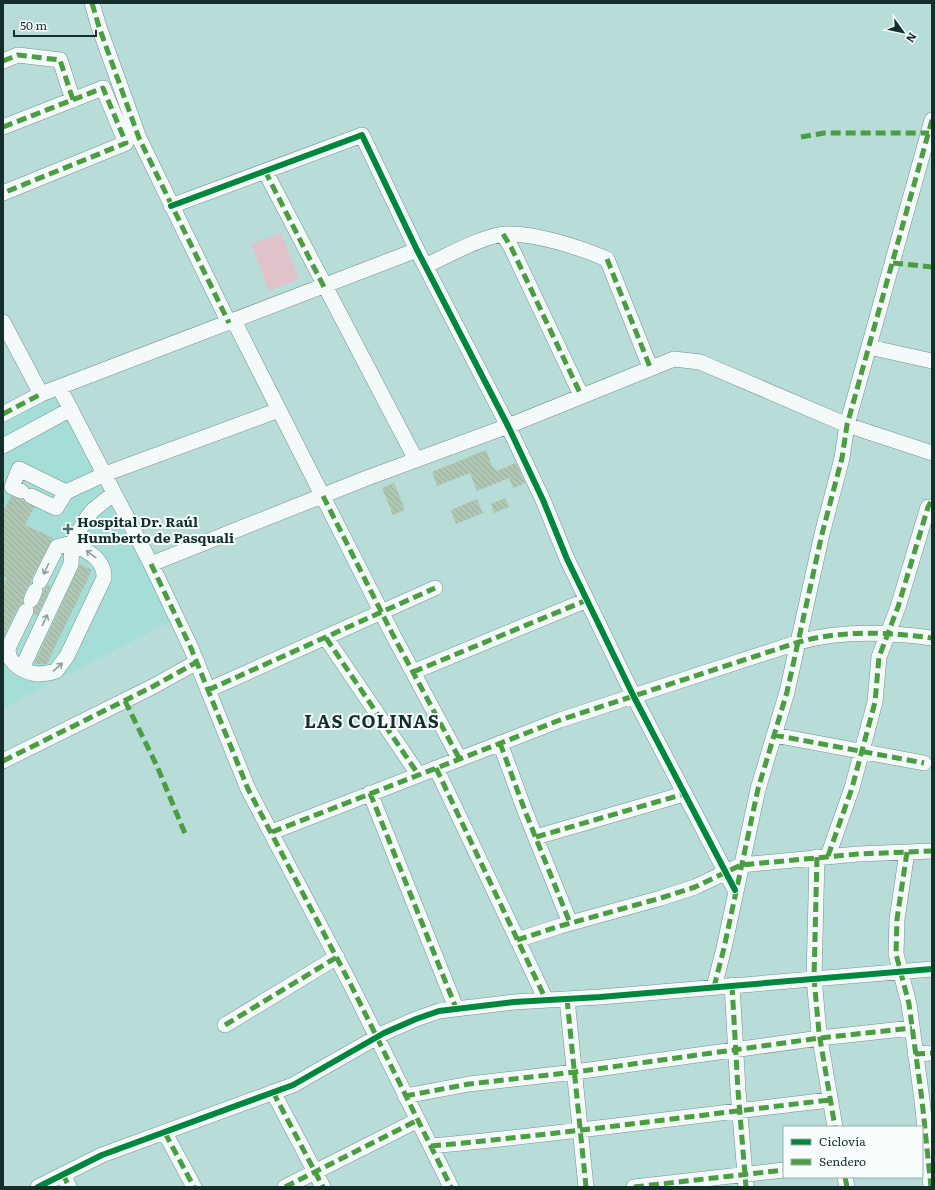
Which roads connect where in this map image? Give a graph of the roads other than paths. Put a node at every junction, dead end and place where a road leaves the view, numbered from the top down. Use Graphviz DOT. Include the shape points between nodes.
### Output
graph roads {
  1 [pos="92,3"];
  2 [pos="3,61"];
  3 [pos="73,100"];
  4 [pos="932,120"];
  5 [pos="3,127"];
  6 [pos="264,171"];
  7 [pos="3,193"];
  8 [pos="171,206"];
  9 [pos="503,234"];
  10 [pos="417,250"];
  11 [pos="425,266"];
  12 [pos="324,287"];
  13 [pos="3,322"];
  14 [pos="232,322"];
  15 [pos="869,346"];
  16 [pos="932,361"];
  17 [pos="650,367"];
  18 [pos="59,387"];
  19 [pos="41,394"];
  20 [pos="581,395"];
  21 [pos="71,409"];
  22 [pos="279,410"];
  23 [pos="3,414"];
  24 [pos="847,424"];
  25 [pos="508,426"];
  26 [pos="3,446"];
  27 [pos="932,454"];
  28 [pos="416,460"];
  29 [pos="104,474"];
  30 [pos="66,492"];
  31 [pos="114,493"];
  32 [pos="323,496"];
  33 [pos="928,507"];
  34 [pos="72,543"];
  35 [pos="151,564"];
  36 [pos="435,588"];
  37 [pos="587,600"];
  38 [pos="382,613"];
  39 [pos="888,634"];
  40 [pos="326,638"];
  41 [pos="932,638"];
  42 [pos="799,642"];
  43 [pos="196,662"];
  44 [pos="22,668"];
  45 [pos="413,672"];
  46 [pos="208,690"];
  47 [pos="634,697"];
  48 [pos="774,735"];
  49 [pos="500,743"];
  50 [pos="862,751"];
  51 [pos="459,758"];
  52 [pos="3,761"];
  53 [pos="924,763"];
  54 [pos="436,768"];
  55 [pos="418,774"];
  56 [pos="370,793"];
  57 [pos="684,794"];
  58 [pos="272,832"];
  59 [pos="536,837"];
  60 [pos="932,851"];
  61 [pos="907,852"];
  62 [pos="823,857"];
  63 [pos="742,865"];
  64 [pos="726,873"];
  65 [pos="736,890"];
  66 [pos="570,923"];
  67 [pos="517,940"];
  68 [pos="337,957"];
  69 [pos="932,969"];
  70 [pos="900,972"];
  71 [pos="814,978"];
  72 [pos="732,985"];
  73 [pos="714,987"];
  74 [pos="567,999"];
  75 [pos="546,1000"];
  76 [pos="456,1008"];
  77 [pos="225,1024"];
  78 [pos="912,1028"];
  79 [pos="377,1038"];
  80 [pos="820,1038"];
  81 [pos="736,1049"];
  82 [pos="932,1053"];
  83 [pos="915,1054"];
  84 [pos="574,1072"];
  85 [pos="273,1092"];
  86 [pos="405,1096"];
  87 [pos="830,1100"];
  88 [pos="740,1110"];
  89 [pos="418,1120"];
  90 [pos="835,1126"];
  91 [pos="580,1130"];
  92 [pos="165,1133"];
  93 [pos="927,1144"];
  94 [pos="431,1146"];
  95 [pos="783,1170"];
  96 [pos="315,1172"];
  97 [pos="746,1180"];
  98 [pos="66,1181"];
  99 [pos="38,1187"];
  100 [pos="194,1187"];
  101 [pos="285,1187"];
  102 [pos="323,1187"];
  103 [pos="451,1187"];
  104 [pos="586,1187"];
  105 [pos="634,1187"];
  106 [pos="931,1187"];
  1 -- 8 [label="street" via="139,138"];
  2 -- 3 [label="street" via="18,55 60,60"];
  3 -- 5 [label="street"];
  3 -- 7 [label="street" via="103,88 126,143"];
  4 -- 15 [label="street"];
  6 -- 8 [label="street"];
  6 -- 10 [label="street" via="362,135"];
  6 -- 12 [label="street"];
  8 -- 14 [label="street"];
  9 -- 11 [label="street" via="468,246"];
  9 -- 17 [label="street" via="548,239 608,259"];
  9 -- 20 [label="street"];
  10 -- 11 [label="street"];
  10 -- 12 [label="street"];
  11 -- 25 [label="street"];
  12 -- 14 [label="street"];
  12 -- 28 [label="street"];
  13 -- 19 [label="street"];
  14 -- 18 [label="street"];
  14 -- 22 [label="street"];
  15 -- 16 [label="street"];
  15 -- 24 [label="street"];
  17 -- 20 [label="street"];
  17 -- 24 [label="street" via="674,359 700,362"];
  18 -- 19 [label="street"];
  18 -- 21 [label="street"];
  19 -- 23 [label="street"];
  20 -- 25 [label="street"];
  21 -- 26 [label="street"];
  21 -- 29 [label="street"];
  22 -- 29 [label="street"];
  22 -- 32 [label="street"];
  24 -- 27 [label="street"];
  24 -- 42 [label="street" via="842,458 822,534"];
  25 -- 28 [label="street"];
  25 -- 37 [label="street"];
  28 -- 32 [label="street"];
  29 -- 30 [label="street"];
  29 -- 31 [label="street"];
  30 -- 30 [label="street" via="20,469 12,487 56,508"];
  31 -- 34 [label="street" via="92,511"];
  31 -- 35 [label="street"];
  32 -- 35 [label="street"];
  32 -- 38 [label="street"];
  33 -- 39 [label="street"];
  44 -- 34 [label="street, one-way" via="71,564"];
  34 -- 44 [label="street, one-way" via="57,547 7,652 13,663"];
  44 -- 34 [label="street, one-way" via="33,673 56,671 62,664 104,578 102,565 96,558"];
  35 -- 43 [label="street"];
  36 -- 38 [label="street"];
  37 -- 45 [label="street"];
  37 -- 47 [label="street"];
  38 -- 40 [label="street"];
  38 -- 45 [label="street"];
  39 -- 41 [label="street"];
  39 -- 42 [label="street" via="829,636"];
  39 -- 50 [label="street" via="879,657 875,702"];
  40 -- 46 [label="street"];
  40 -- 55 [label="street"];
  42 -- 47 [label="street"];
  42 -- 48 [label="street"];
  43 -- 46 [label="street"];
  43 -- 52 [label="street" via="152,687"];
  45 -- 51 [label="street"];
  46 -- 58 [label="street" via="248,789"];
  47 -- 49 [label="street" via="560,720"];
  47 -- 57 [label="street"];
  48 -- 50 [label="street"];
  48 -- 63 [label="street" via="758,789"];
  49 -- 51 [label="street"];
  49 -- 59 [label="street"];
  50 -- 53 [label="street"];
  50 -- 62 [label="street" via="852,788"];
  51 -- 54 [label="street"];
  54 -- 55 [label="street"];
  54 -- 67 [label="street"];
  55 -- 56 [label="street"];
  56 -- 58 [label="street"];
  56 -- 76 [label="street"];
  57 -- 59 [label="street"];
  57 -- 64 [label="street"];
  58 -- 68 [label="street"];
  59 -- 66 [label="street"];
  60 -- 61 [label="street"];
  61 -- 62 [label="street"];
  61 -- 70 [label="street" via="895,939"];
  62 -- 63 [label="street"];
  62 -- 71 [label="street"];
  63 -- 64 [label="street"];
  63 -- 65 [label="street"];
  64 -- 65 [label="street"];
  64 -- 66 [label="street" via="661,898"];
  65 -- 73 [label="street"];
  66 -- 67 [label="street"];
  67 -- 75 [label="street"];
  68 -- 77 [label="street"];
  68 -- 79 [label="street"];
  69 -- 70 [label="street"];
  70 -- 71 [label="street"];
  70 -- 78 [label="street" via="909,1004"];
  71 -- 72 [label="street"];
  71 -- 80 [label="street"];
  72 -- 73 [label="street"];
  72 -- 81 [label="street"];
  73 -- 74 [label="street"];
  74 -- 75 [label="street"];
  74 -- 84 [label="street"];
  75 -- 76 [label="street"];
  76 -- 79 [label="street" via="416,1019"];
  78 -- 80 [label="street"];
  78 -- 83 [label="street"];
  79 -- 85 [label="street" via="293,1085"];
  79 -- 86 [label="street"];
  80 -- 81 [label="street"];
  80 -- 87 [label="street"];
  81 -- 84 [label="street"];
  81 -- 88 [label="street"];
  82 -- 83 [label="street"];
  83 -- 93 [label="street"];
  84 -- 86 [label="street" via="468,1084"];
  84 -- 91 [label="street"];
  85 -- 92 [label="street"];
  85 -- 96 [label="street"];
  86 -- 89 [label="street"];
  87 -- 88 [label="street"];
  87 -- 90 [label="street"];
  88 -- 91 [label="street"];
  88 -- 97 [label="street"];
  89 -- 94 [label="street"];
  89 -- 96 [label="street"];
  91 -- 94 [label="street"];
  91 -- 104 [label="street"];
  92 -- 98 [label="street" via="102,1155"];
  92 -- 100 [label="street"];
  93 -- 106 [label="street"];
  94 -- 103 [label="street"];
  95 -- 97 [label="street"];
  96 -- 101 [label="street"];
  96 -- 102 [label="street"];
  97 -- 105 [label="street"];
  98 -- 99 [label="street"];
}
